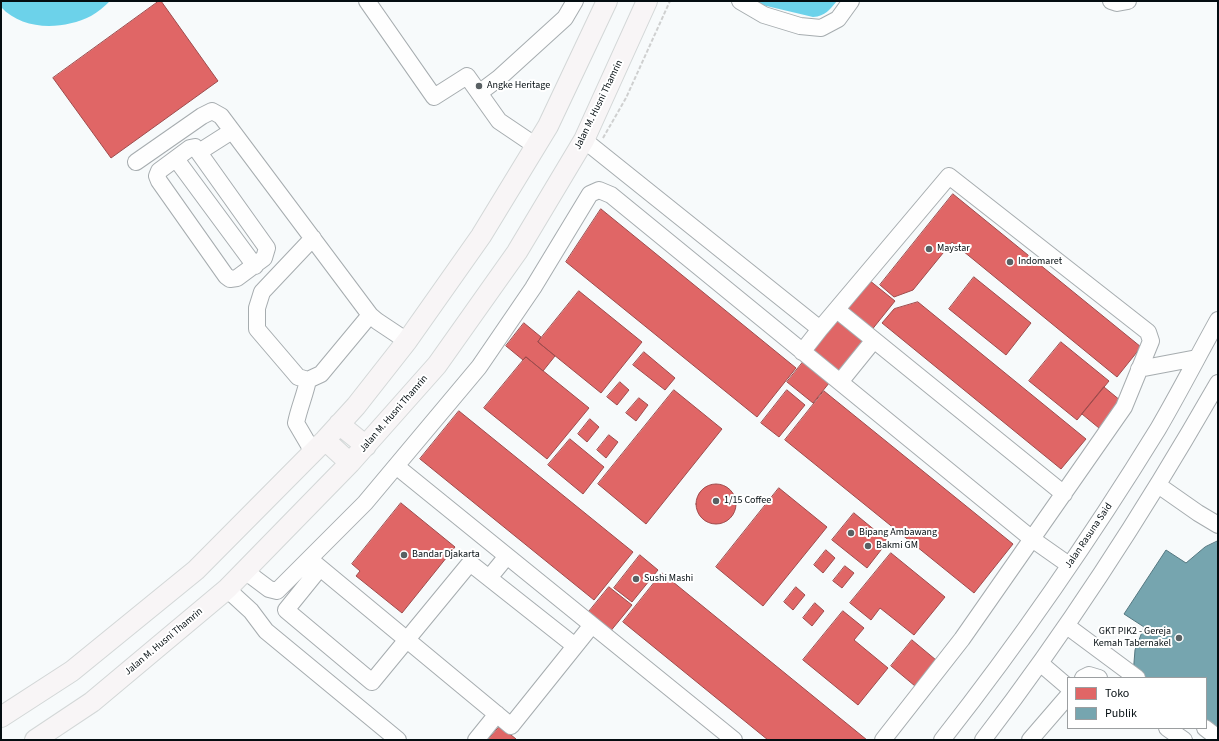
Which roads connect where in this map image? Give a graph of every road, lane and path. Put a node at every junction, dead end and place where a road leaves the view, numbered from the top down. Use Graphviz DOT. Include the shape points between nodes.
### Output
graph roads {
  1 [pos="367,1"];
  2 [pos="575,1"];
  3 [pos="607,1"];
  4 [pos="647,1"];
  5 [pos="670,1"];
  6 [pos="740,1"];
  7 [pos="851,1"];
  8 [pos="1111,1"];
  9 [pos="1128,1"];
  10 [pos="479,93"];
  11 [pos="232,131"];
  12 [pos="590,145"];
  13 [pos="536,146"];
  14 [pos="199,152"];
  15 [pos="176,159"];
  16 [pos="136,162"];
  17 [pos="313,238"];
  18 [pos="721,250"];
  19 [pos="255,266"];
  20 [pos="704,271"];
  21 [pos="837,310"];
  22 [pos="370,315"];
  23 [pos="1218,320"];
  24 [pos="820,329"];
  25 [pos="874,340"];
  26 [pos="407,341"];
  27 [pos="802,352"];
  28 [pos="1197,358"];
  29 [pos="1139,369"];
  30 [pos="308,380"];
  31 [pos="840,382"];
  32 [pos="1218,384"];
  33 [pos="340,424"];
  34 [pos="319,446"];
  35 [pos="366,446"];
  36 [pos="350,463"];
  37 [pos="396,466"];
  38 [pos="1158,484"];
  39 [pos="1064,494"];
  40 [pos="1218,525"];
  41 [pos="1032,539"];
  42 [pos="507,556"];
  43 [pos="315,564"];
  44 [pos="1069,565"];
  45 [pos="245,572"];
  46 [pos="489,578"];
  47 [pos="227,589"];
  48 [pos="592,625"];
  49 [pos="1067,626"];
  50 [pos="407,640"];
  51 [pos="575,646"];
  52 [pos="1040,663"];
  53 [pos="1085,677"];
  54 [pos="1096,677"];
  55 [pos="1136,677"];
  56 [pos="1067,686"];
  57 [pos="1067,697"];
  58 [pos="497,714"];
  59 [pos="1,717"];
  60 [pos="1168,729"];
  61 [pos="1206,729"];
  62 [pos="1218,738"];
  63 [pos="35,740"];
  64 [pos="398,740"];
  65 [pos="476,740"];
  66 [pos="734,740"];
  67 [pos="883,740"];
  68 [pos="942,740"];
  69 [pos="983,740"];
  70 [pos="1030,740"];
  71 [pos="1184,740"];
  1 -- 10 [label="street" via="434,97 467,76"];
  2 -- 10 [label="street" via="565,18"];
  3 -- 13 [label="main road"];
  4 -- 12 [label="main road, Jalan M. Husni Thamrin"];
  5 -- 12 [label="path" via="626,98"];
  6 -- 7 [label="street" via="764,15 800,26 821,28 838,19"];
  8 -- 9 [label="street" via="1117,4"];
  10 -- 13 [label="street" via="499,121"];
  11 -- 14 [label="street"];
  11 -- 16 [label="street" via="221,116 212,111"];
  11 -- 17 [label="street"];
  12 -- 18 [label="street"];
  12 -- 35 [label="main road, Jalan M. Husni Thamrin" via="437,365"];
  13 -- 26 [label="main road" via="481,236"];
  14 -- 15 [label="street" via="194,147 190,148"];
  14 -- 19 [label="street" via="267,248 264,258"];
  15 -- 19 [label="street"];
  15 -- 19 [label="street" via="159,171 159,181 226,276 230,279 237,278"];
  17 -- 22 [label="street"];
  17 -- 30 [label="street" via="262,292 257,308 257,329 298,377"];
  18 -- 20 [label="street"];
  18 -- 24 [label="street"];
  20 -- 27 [label="street"];
  20 -- 37 [label="street" via="611,195 599,190 590,194 533,288 479,367"];
  21 -- 24 [label="street"];
  21 -- 25 [label="street"];
  21 -- 29 [label="street" via="949,176 1148,332 1151,342"];
  22 -- 26 [label="street"];
  22 -- 30 [label="street" via="320,374"];
  23 -- 28 [label="street, Jalan Rasuna Said"];
  24 -- 27 [label="street"];
  25 -- 31 [label="street"];
  25 -- 39 [label="street"];
  26 -- 33 [label="main road"];
  27 -- 31 [label="street"];
  28 -- 29 [label="street"];
  28 -- 44 [label="street, Jalan Rasuna Said" via="1158,427"];
  29 -- 39 [label="street" via="1124,407"];
  30 -- 34 [label="street" via="296,423"];
  31 -- 41 [label="street"];
  32 -- 38 [label="street"];
  33 -- 34 [label="main road"];
  33 -- 35 [label="main road"];
  34 -- 36 [label="main road"];
  34 -- 59 [label="main road" via="196,570 72,671"];
  35 -- 36 [label="main road, Jalan M. Husni Thamrin"];
  36 -- 45 [label="main road, Jalan M. Husni Thamrin"];
  37 -- 42 [label="street"];
  37 -- 43 [label="street"];
  38 -- 40 [label="street"];
  38 -- 49 [label="street" via="1126,538"];
  39 -- 41 [label="street"];
  41 -- 44 [label="street"];
  41 -- 67 [label="street" via="962,638"];
  42 -- 46 [label="street"];
  42 -- 48 [label="street"];
  43 -- 45 [label="street" via="277,591 269,589"];
  43 -- 50 [label="street"];
  43 -- 50 [label="street" via="286,610 366,678 372,682"];
  44 -- 68 [label="street, Jalan Rasuna Said" via="1035,616"];
  45 -- 47 [label="main road, Jalan M. Husni Thamrin"];
  46 -- 50 [label="street" via="470,562"];
  46 -- 51 [label="street"];
  47 -- 63 [label="main road, Jalan M. Husni Thamrin" via="92,702"];
  47 -- 64 [label="street" via="251,611 266,631"];
  48 -- 51 [label="street"];
  48 -- 66 [label="street"];
  49 -- 52 [label="street"];
  49 -- 55 [label="street"];
  50 -- 58 [label="street"];
  51 -- 58 [label="street" via="511,726"];
  52 -- 56 [label="street"];
  52 -- 69 [label="street"];
  53 -- 54 [label="street"];
  57 -- 70 [label="street"];
  58 -- 65 [label="street"];
  60 -- 71 [label="street"];
  61 -- 62 [label="street"];
}
